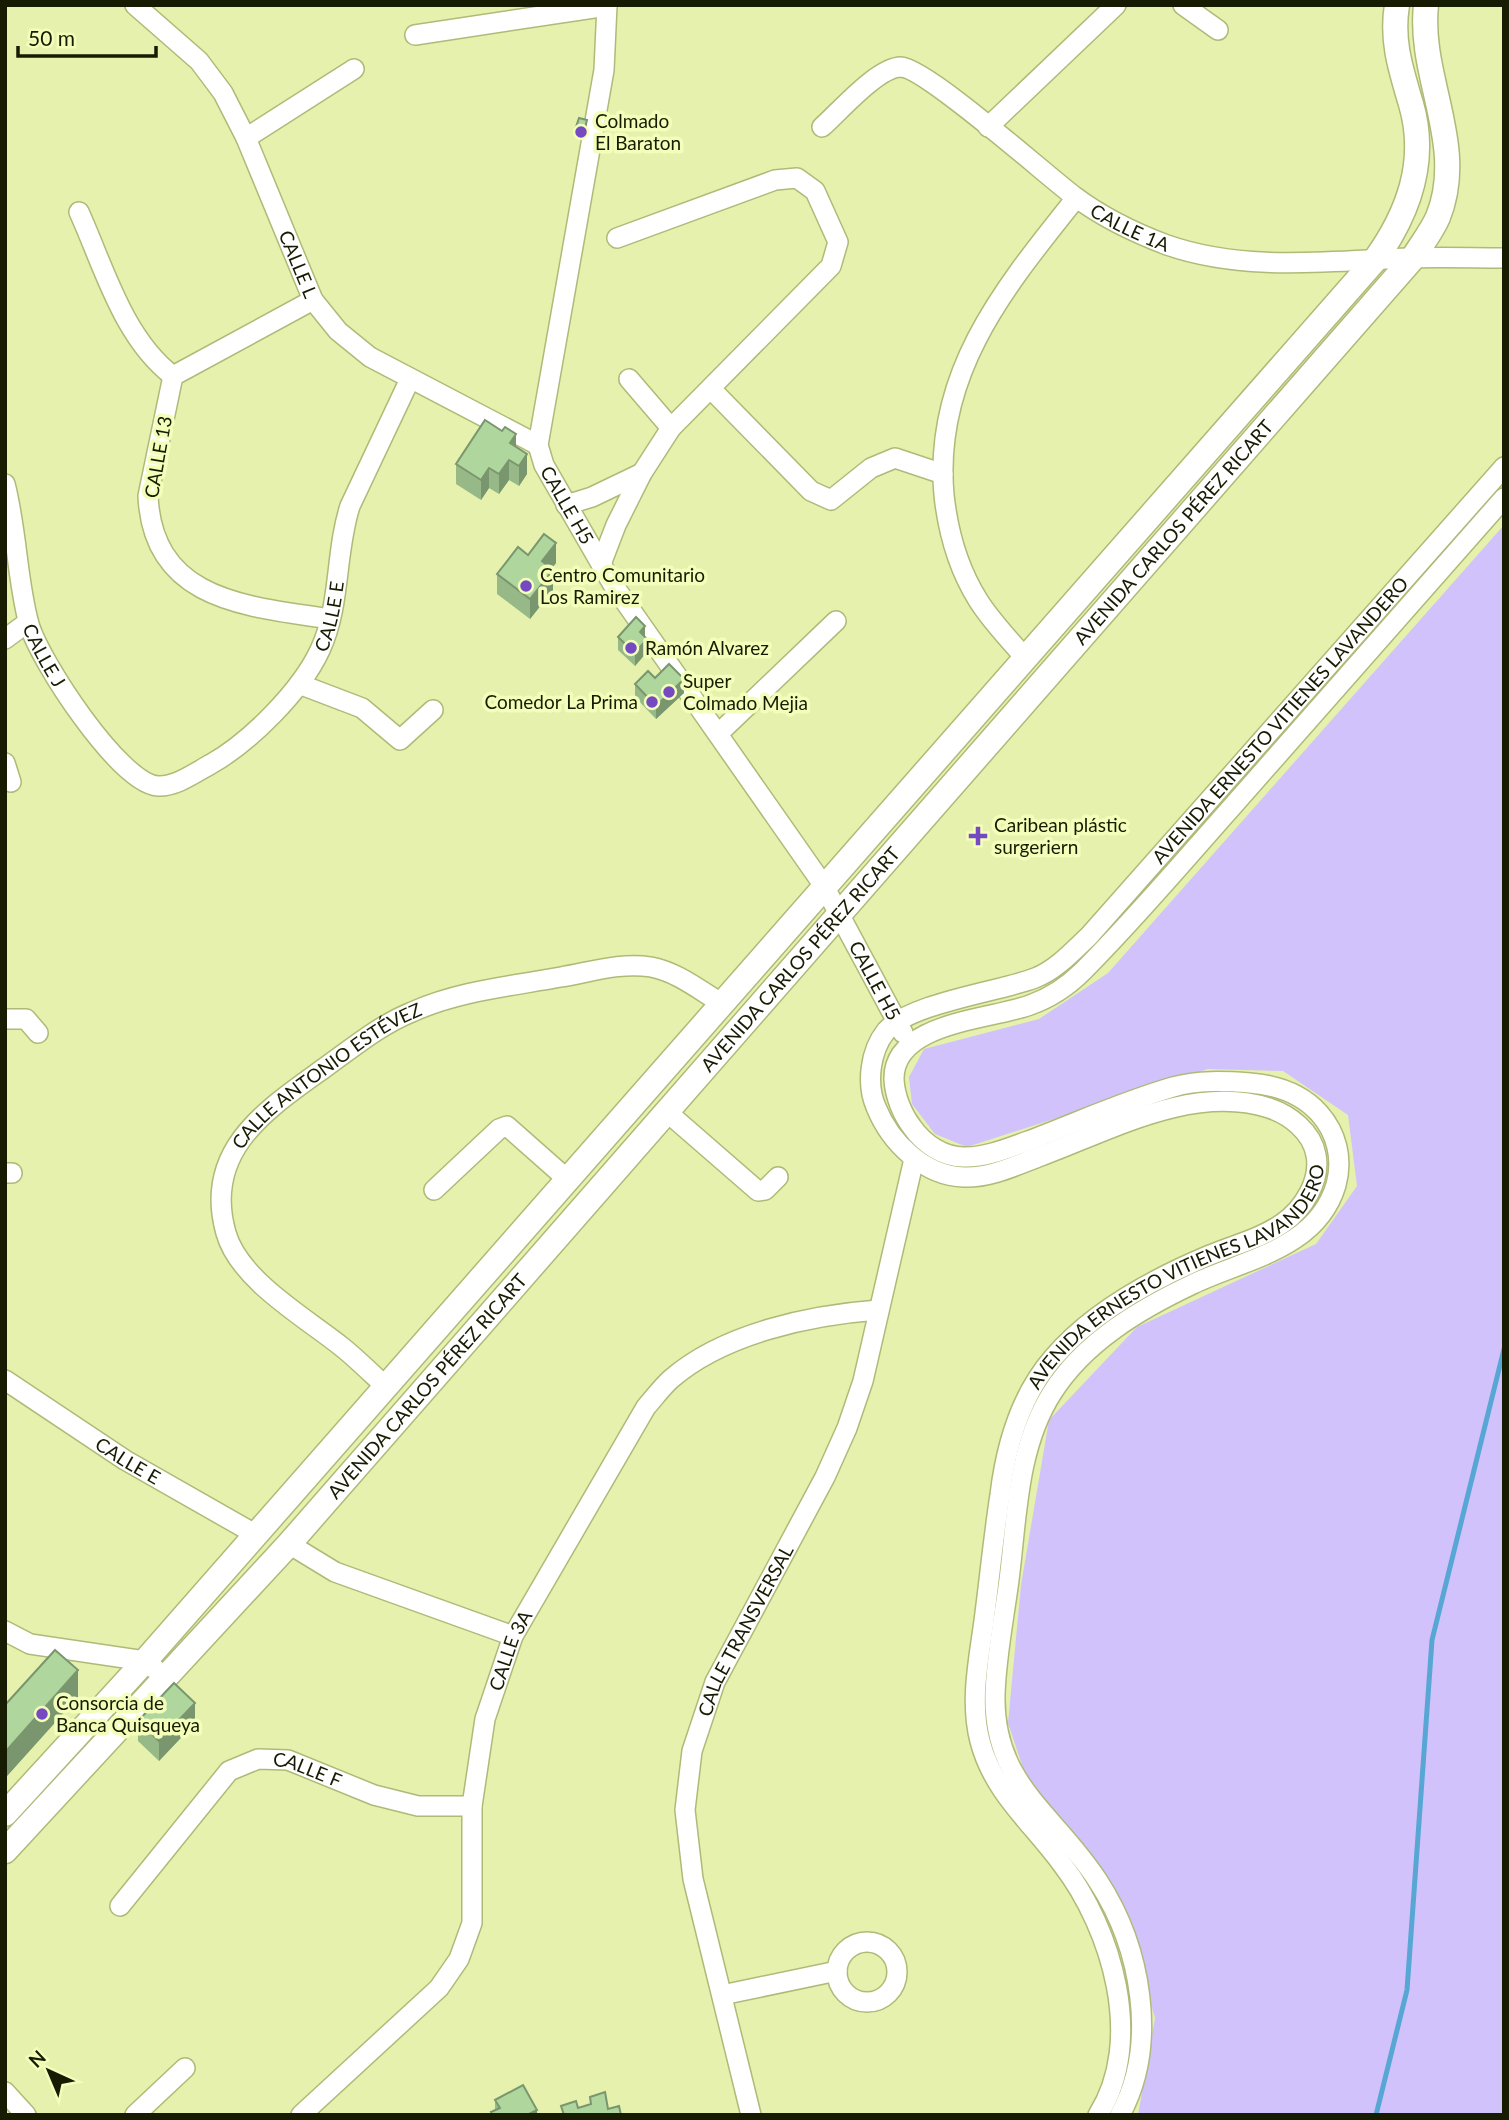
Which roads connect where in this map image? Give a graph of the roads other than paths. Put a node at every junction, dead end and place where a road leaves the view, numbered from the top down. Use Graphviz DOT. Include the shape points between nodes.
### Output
graph roads {
  1 [pos="135,5"];
  2 [pos="1116,5"];
  3 [pos="1183,5"];
  4 [pos="1397,5"];
  5 [pos="1426,5"];
  6 [pos="607,6"];
  7 [pos="1218,30"];
  8 [pos="415,35"];
  9 [pos="354,69"];
  10 [pos="822,127"];
  11 [pos="988,127"];
  12 [pos="246,138"];
  13 [pos="1076,198"];
  14 [pos="79,212"];
  15 [pos="617,238"];
  16 [pos="1413,258"];
  17 [pos="1504,258"];
  18 [pos="1375,260"];
  19 [pos="313,300"];
  20 [pos="173,376"];
  21 [pos="411,379"];
  22 [pos="629,379"];
  23 [pos="710,389"];
  24 [pos="671,428"];
  25 [pos="538,445"];
  26 [pos="1504,467"];
  27 [pos="642,473"];
  28 [pos="943,474"];
  29 [pos="5,484"];
  30 [pos="1504,498"];
  31 [pos="566,505"];
  32 [pos="601,564"];
  33 [pos="330,619"];
  34 [pos="835,621"];
  35 [pos="28,622"];
  36 [pos="5,639"];
  37 [pos="1025,658"];
  38 [pos="299,684"];
  39 [pos="433,710"];
  40 [pos="718,734"];
  41 [pos="5,763"];
  42 [pos="11,782"];
  43 [pos="157,786"];
  44 [pos="824,886"];
  45 [pos="839,916"];
  46 [pos="721,1003"];
  47 [pos="5,1018"];
  48 [pos="895,1023"];
  49 [pos="38,1033"];
  50 [pos="909,1043"];
  51 [pos="667,1112"];
  52 [pos="915,1159"];
  53 [pos="966,1167"];
  54 [pos="778,1177"];
  55 [pos="567,1179"];
  56 [pos="434,1190"];
  57 [pos="878,1310"];
  58 [pos="5,1380"];
  59 [pos="385,1386"];
  60 [pos="255,1534"];
  61 [pos="289,1544"];
  62 [pos="5,1632"];
  63 [pos="513,1636"];
  64 [pos="145,1661"];
  65 [pos="166,1678"];
  66 [pos="985,1700"];
  67 [pos="472,1806"];
  68 [pos="5,1815"];
  69 [pos="5,1851"];
  70 [pos="120,1906"];
  71 [pos="837,1971"];
  72 [pos="722,1995"];
  73 [pos="184,2068"];
  74 [pos="5,2092"];
  75 [pos="26,2115"];
  76 [pos="135,2115"];
  77 [pos="301,2115"];
  78 [pos="751,2115"];
  79 [pos="1098,2115"];
  80 [pos="1120,2115"];
  1 -- 12 [label="street, CALLE L" via="199,61 223,93"];
  2 -- 11 [label="street"];
  3 -- 7 [label="street"];
  4 -- 18 [label="main road, AVENIDA CARLOS PÉREZ RICART" via="1395,48 1416,130 1414,191"];
  5 -- 16 [label="main road, AVENIDA CARLOS PÉREZ RICART" via="1426,47 1444,119 1447,184 1438,218"];
  6 -- 8 [label="street"];
  6 -- 25 [label="street, CALLE H5" via="604,70"];
  9 -- 12 [label="street"];
  10 -- 11 [label="street, CALLE 1A" via="880,75 900,67 913,70"];
  11 -- 13 [label="street, CALLE 1A"];
  12 -- 19 [label="street, CALLE L"];
  13 -- 18 [label="street, CALLE 1A" via="1120,225 1205,256 1259,262"];
  13 -- 28 [label="street" via="1023,264 976,338 949,412"];
  14 -- 20 [label="street" via="129,323 145,349"];
  15 -- 23 [label="street" via="775,180 797,178 815,191 838,242 831,266"];
  16 -- 17 [label="street, CALLE 1A"];
  16 -- 18 [label="street, CALLE 1A"];
  16 -- 45 [label="main road, AVENIDA CARLOS PÉREZ RICART"];
  18 -- 37 [label="main road, AVENIDA CARLOS PÉREZ RICART"];
  19 -- 20 [label="street"];
  19 -- 21 [label="street, CALLE L" via="338,331 370,357"];
  20 -- 33 [label="street, CALLE 13" via="148,496 161,547 196,588 241,605"];
  21 -- 25 [label="street, CALLE L"];
  21 -- 33 [label="street, CALLE E" via="350,506"];
  22 -- 24 [label="street"];
  23 -- 24 [label="street"];
  23 -- 28 [label="street" via="821,497 831,500 871,468 895,458"];
  24 -- 27 [label="street"];
  25 -- 31 [label="street, CALLE H5"];
  26 -- 48 [label="street, AVENIDA ERNESTO VITIENES LAVANDERO" via="1122,902 1070,954 1040,977 934,1006"];
  27 -- 31 [label="street"];
  27 -- 32 [label="street"];
  28 -- 37 [label="street" via="947,522 967,579 992,621"];
  29 -- 35 [label="street, CALLE J"];
  30 -- 50 [label="street, AVENIDA ERNESTO VITIENES LAVANDERO" via="1076,978 1037,1003 929,1031"];
  31 -- 32 [label="street, CALLE H5"];
  32 -- 40 [label="street, CALLE H5"];
  33 -- 38 [label="street, CALLE E" via="320,650"];
  34 -- 40 [label="street"];
  35 -- 36 [label="street"];
  35 -- 43 [label="street, CALLE J" via="43,661 65,696 138,777"];
  37 -- 44 [label="main road, AVENIDA CARLOS PÉREZ RICART"];
  38 -- 39 [label="street" via="362,708 400,740"];
  38 -- 43 [label="street, CALLE E" via="266,721 219,760 188,777"];
  40 -- 44 [label="street, CALLE H5"];
  41 -- 42 [label="street"];
  44 -- 45 [label="street, CALLE H5"];
  44 -- 46 [label="main road, AVENIDA CARLOS PÉREZ RICART"];
  45 -- 48 [label="street, CALLE H5"];
  45 -- 51 [label="main road, AVENIDA CARLOS PÉREZ RICART"];
  46 -- 55 [label="main road, AVENIDA CARLOS PÉREZ RICART"];
  46 -- 59 [label="street, CALLE ANTONIO ESTÉVEZ" via="671,972 627,965 444,1000 376,1030 268,1109 243,1135 229,1161 221,1209 227,1236 241,1262 275,1296"];
  47 -- 49 [label="street" via="26,1019"];
  48 -- 50 [label="street, CALLE H5"];
  48 -- 52 [label="street, AVENIDA ERNESTO VITIENES LAVANDERO" via="877,1046 870,1082 872,1098 880,1117"];
  50 -- 53 [label="street, AVENIDA ERNESTO VITIENES LAVANDERO" via="896,1063 899,1105 924,1142"];
  51 -- 54 [label="street" via="758,1191"];
  51 -- 61 [label="main road, AVENIDA CARLOS PÉREZ RICART"];
  52 -- 53 [label="street, AVENIDA ERNESTO VITIENES LAVANDERO" via="931,1170"];
  52 -- 57 [label="street, CALLE TRANSVERSAL"];
  53 -- 66 [label="street, AVENIDA ERNESTO VITIENES LAVANDERO" via="1176,1086 1218,1082 1266,1085 1308,1102 1335,1136 1339,1160 1336,1184 1312,1226 1294,1240 1198,1281 1129,1320 1083,1355 1048,1399 1023,1465"];
  55 -- 56 [label="street" via="508,1126 499,1129"];
  55 -- 59 [label="main road, AVENIDA CARLOS PÉREZ RICART"];
  57 -- 63 [label="street, CALLE 3A" via="829,1314 776,1327 699,1360 672,1379 646,1408"];
  57 -- 72 [label="street, CALLE TRANSVERSAL" via="863,1381 847,1428 715,1682 692,1751 685,1810 693,1879"];
  58 -- 60 [label="street, CALLE E" via="125,1460"];
  59 -- 60 [label="main road, AVENIDA CARLOS PÉREZ RICART"];
  60 -- 64 [label="main road, AVENIDA CARLOS PÉREZ RICART"];
  61 -- 63 [label="street" via="335,1572"];
  61 -- 65 [label="main road, AVENIDA CARLOS PÉREZ RICART"];
  62 -- 64 [label="street" via="40,1646"];
  63 -- 67 [label="street, CALLE 3A" via="485,1719"];
  64 -- 65 [label="street"];
  64 -- 68 [label="main road, AVENIDA CARLOS PÉREZ RICART"];
  65 -- 69 [label="main road, AVENIDA CARLOS PÉREZ RICART"];
  66 -- 79 [label="street, AVENIDA ERNESTO VITIENES LAVANDERO" via="979,1737 991,1772 1078,1885 1112,1971 1120,2007 1120,2053 1116,2077"];
  66 -- 80 [label="street, AVENIDA ERNESTO VITIENES LAVANDERO" via="1015,1778 1101,1885 1126,1944 1141,2007 1142,2041 1138,2076"];
  67 -- 70 [label="street, CALLE F" via="418,1806 374,1795 288,1760 258,1759 229,1771"];
  67 -- 77 [label="street, CALLE 3A" via="472,1923 459,1959 439,1988"];
  71 -- 72 [label="street"];
  72 -- 78 [label="street, CALLE TRANSVERSAL"];
  73 -- 76 [label="street"];
  74 -- 75 [label="street"];
}
